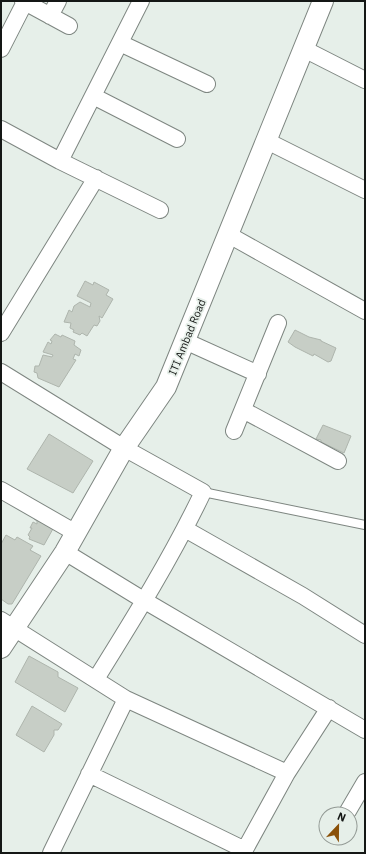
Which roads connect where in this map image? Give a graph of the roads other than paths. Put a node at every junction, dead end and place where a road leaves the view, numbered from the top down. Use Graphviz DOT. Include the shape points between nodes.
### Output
graph roads {
  1 [pos="58,1"];
  2 [pos="141,1"];
  3 [pos="323,1"];
  4 [pos="24,2"];
  5 [pos="50,16"];
  6 [pos="69,26"];
  7 [pos="120,43"];
  8 [pos="1,49"];
  9 [pos="304,49"];
  10 [pos="365,80"];
  11 [pos="207,84"];
  12 [pos="93,96"];
  13 [pos="1,128"];
  14 [pos="177,139"];
  15 [pos="267,141"];
  16 [pos="60,161"];
  17 [pos="96,178"];
  18 [pos="365,190"];
  19 [pos="160,210"];
  20 [pos="229,235"];
  21 [pos="365,311"];
  22 [pos="278,323"];
  23 [pos="1,333"];
  24 [pos="185,341"];
  25 [pos="1,372"];
  26 [pos="258,374"];
  27 [pos="243,410"];
  28 [pos="234,431"];
  29 [pos="124,448"];
  30 [pos="338,461"];
  31 [pos="1,490"];
  32 [pos="203,492"];
  33 [pos="365,525"];
  34 [pos="185,529"];
  35 [pos="76,533"];
  36 [pos="65,552"];
  37 [pos="145,601"];
  38 [pos="8,624"];
  39 [pos="365,634"];
  40 [pos="1,648"];
  41 [pos="96,679"];
  42 [pos="126,699"];
  43 [pos="329,708"];
  44 [pos="365,730"];
  45 [pos="287,773"];
  46 [pos="89,774"];
  47 [pos="365,782"];
  48 [pos="351,806"];
  49 [pos="244,852"];
  50 [pos="51,853"];
  1 -- 5 [label="street"];
  2 -- 7 [label="street"];
  3 -- 9 [label="street, ITI Ambad Road"];
  4 -- 5 [label="street"];
  4 -- 8 [label="street"];
  5 -- 6 [label="street"];
  7 -- 11 [label="street"];
  7 -- 12 [label="street"];
  9 -- 10 [label="street"];
  9 -- 15 [label="street, ITI Ambad Road"];
  12 -- 14 [label="street"];
  12 -- 16 [label="street"];
  13 -- 16 [label="street"];
  15 -- 18 [label="street"];
  15 -- 20 [label="street, ITI Ambad Road"];
  16 -- 17 [label="street"];
  17 -- 19 [label="street"];
  17 -- 23 [label="street"];
  20 -- 21 [label="street"];
  20 -- 24 [label="street, ITI Ambad Road"];
  22 -- 26 [label="street"];
  24 -- 26 [label="street"];
  24 -- 29 [label="street, ITI Ambad Road" via="166,387"];
  25 -- 29 [label="street"];
  26 -- 27 [label="street"];
  27 -- 28 [label="street"];
  27 -- 30 [label="street"];
  29 -- 32 [label="street"];
  29 -- 35 [label="street, ITI Ambad Road"];
  31 -- 35 [label="street"];
  32 -- 33 [label="lane"];
  32 -- 34 [label="street"];
  34 -- 37 [label="street"];
  34 -- 39 [label="street"];
  35 -- 36 [label="street, ITI Ambad Road"];
  36 -- 37 [label="street"];
  36 -- 38 [label="street, ITI Ambad Road"];
  37 -- 41 [label="street"];
  37 -- 43 [label="street"];
  38 -- 40 [label="street, ITI Ambad Road"];
  38 -- 41 [label="street"];
  41 -- 42 [label="street"];
  42 -- 45 [label="street"];
  42 -- 46 [label="street"];
  43 -- 44 [label="street"];
  43 -- 45 [label="street"];
  45 -- 49 [label="street"];
  46 -- 49 [label="street"];
  46 -- 50 [label="street"];
  47 -- 48 [label="street"];
}
